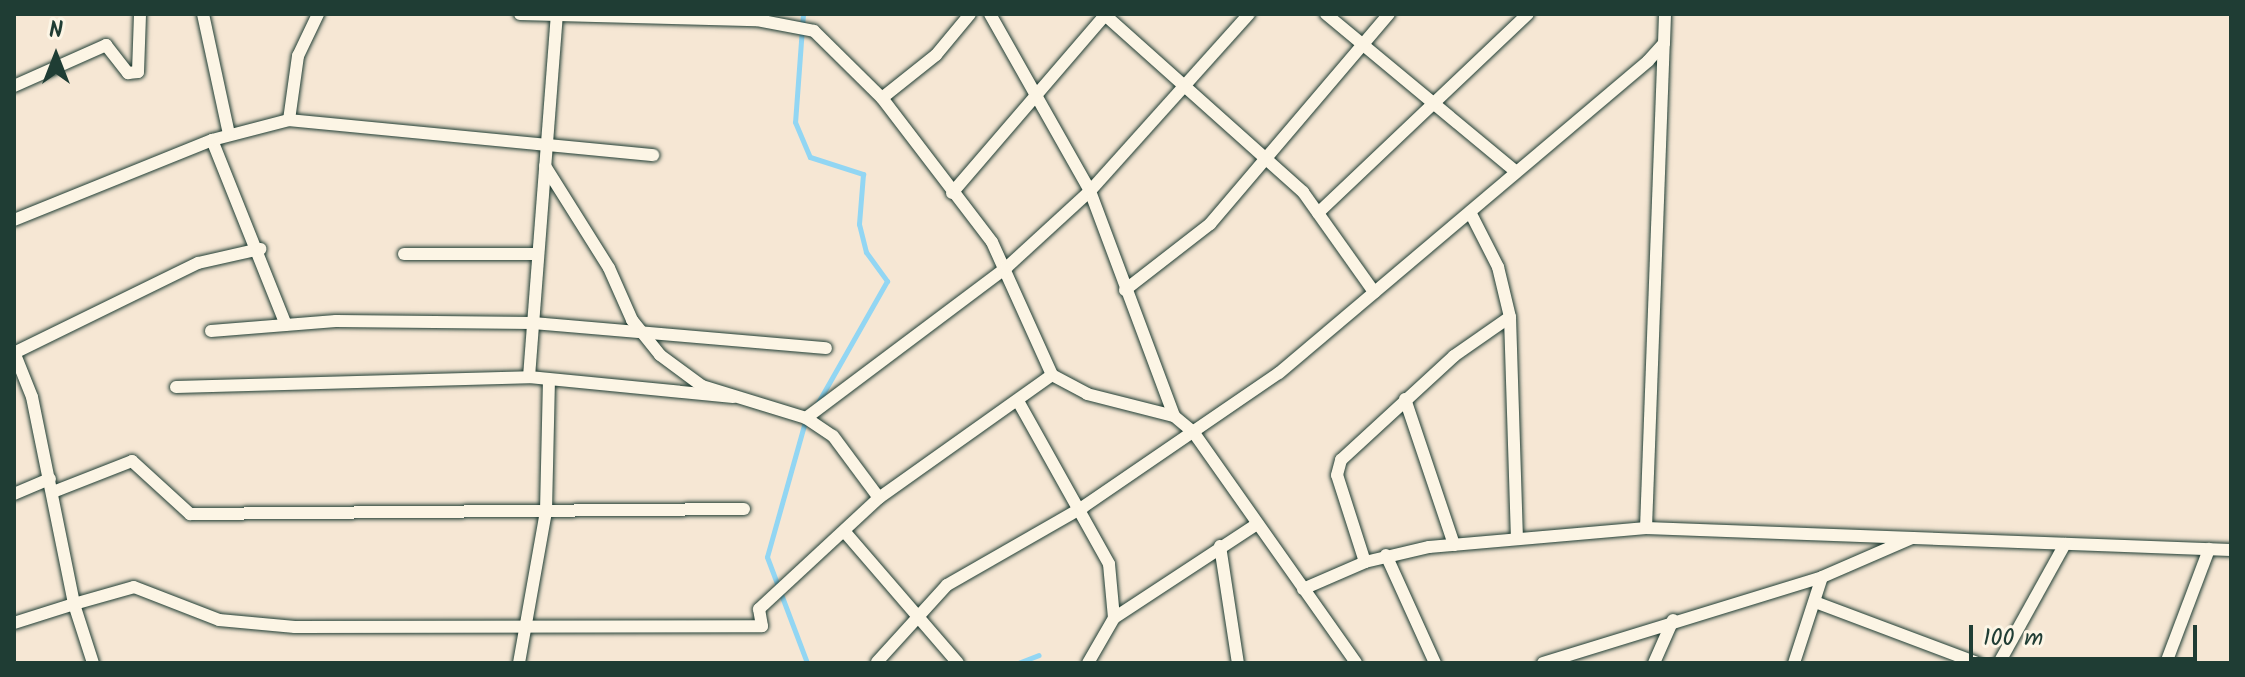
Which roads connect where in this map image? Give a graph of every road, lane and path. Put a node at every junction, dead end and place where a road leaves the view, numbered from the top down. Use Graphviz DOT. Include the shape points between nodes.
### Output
graph roads {
  1 [pos="140,14"];
  2 [pos="203,14"];
  3 [pos="318,14"];
  4 [pos="520,14"];
  5 [pos="970,14"];
  6 [pos="990,14"];
  7 [pos="1249,14"];
  8 [pos="1326,14"];
  9 [pos="1389,14"];
  10 [pos="1528,14"];
  11 [pos="1665,14"];
  12 [pos="557,15"];
  13 [pos="1106,15"];
  14 [pos="1664,43"];
  15 [pos="1360,44"];
  16 [pos="14,86"];
  17 [pos="1185,90"];
  18 [pos="882,98"];
  19 [pos="1034,98"];
  20 [pos="1434,101"];
  21 [pos="289,120"];
  22 [pos="229,134"];
  23 [pos="212,140"];
  24 [pos="547,144"];
  25 [pos="653,155"];
  26 [pos="1268,160"];
  27 [pos="545,166"];
  28 [pos="1515,171"];
  29 [pos="1090,191"];
  30 [pos="952,193"];
  31 [pos="1470,212"];
  32 [pos="1318,213"];
  33 [pos="14,220"];
  34 [pos="260,249"];
  35 [pos="404,254"];
  36 [pos="538,254"];
  37 [pos="1007,267"];
  38 [pos="1125,290"];
  39 [pos="1374,292"];
  40 [pos="1510,317"];
  41 [pos="533,323"];
  42 [pos="286,325"];
  43 [pos="638,328"];
  44 [pos="211,331"];
  45 [pos="826,348"];
  46 [pos="14,353"];
  47 [pos="1052,375"];
  48 [pos="529,377"];
  49 [pos="549,380"];
  50 [pos="176,387"];
  51 [pos="733,397"];
  52 [pos="1405,399"];
  53 [pos="1018,401"];
  54 [pos="1174,416"];
  55 [pos="806,418"];
  56 [pos="1194,433"];
  57 [pos="52,485"];
  58 [pos="14,494"];
  59 [pos="879,498"];
  60 [pos="1083,507"];
  61 [pos="744,509"];
  62 [pos="546,511"];
  63 [pos="1254,526"];
  64 [pos="1646,528"];
  65 [pos="844,531"];
  66 [pos="1915,537"];
  67 [pos="1517,539"];
  68 [pos="2065,544"];
  69 [pos="1454,545"];
  70 [pos="1220,546"];
  71 [pos="2209,549"];
  72 [pos="2231,550"];
  73 [pos="1386,555"];
  74 [pos="1365,562"];
  75 [pos="1822,577"];
  76 [pos="1303,589"];
  77 [pos="1815,602"];
  78 [pos="74,604"];
  79 [pos="921,618"];
  80 [pos="1114,618"];
  81 [pos="1673,620"];
  82 [pos="14,623"];
  83 [pos="530,626"];
  84 [pos="1951,659"];
  85 [pos="877,662"];
  86 [pos="93,663"];
  87 [pos="519,663"];
  88 [pos="958,663"];
  89 [pos="1088,663"];
  90 [pos="1238,663"];
  91 [pos="1356,663"];
  92 [pos="1435,663"];
  93 [pos="1543,663"];
  94 [pos="1654,663"];
  95 [pos="1794,663"];
  96 [pos="1977,663"];
  97 [pos="1999,663"];
  98 [pos="2166,663"];
  1 -- 16 [label="street" via="138,72 128,73 106,45"];
  2 -- 22 [label="street"];
  3 -- 21 [label="street" via="298,56"];
  4 -- 12 [label="street"];
  5 -- 18 [label="street" via="936,55"];
  6 -- 19 [label="street"];
  7 -- 17 [label="street"];
  8 -- 15 [label="street"];
  9 -- 15 [label="street"];
  10 -- 20 [label="street"];
  11 -- 14 [label="street"];
  12 -- 18 [label="street" via="789,23 814,31"];
  12 -- 24 [label="street"];
  13 -- 17 [label="street"];
  13 -- 19 [label="street"];
  14 -- 28 [label="street"];
  14 -- 64 [label="street"];
  15 -- 20 [label="street"];
  15 -- 26 [label="street"];
  17 -- 26 [label="street"];
  17 -- 29 [label="street"];
  18 -- 30 [label="street"];
  19 -- 29 [label="street"];
  19 -- 30 [label="street"];
  20 -- 28 [label="street"];
  20 -- 32 [label="street"];
  21 -- 22 [label="street"];
  21 -- 24 [label="street"];
  22 -- 23 [label="street"];
  23 -- 33 [label="street"];
  23 -- 34 [label="street"];
  24 -- 25 [label="street"];
  24 -- 27 [label="street"];
  26 -- 32 [label="street"];
  26 -- 38 [label="street" via="1190,244"];
  27 -- 36 [label="street"];
  27 -- 43 [label="street"];
  28 -- 31 [label="street"];
  29 -- 37 [label="street"];
  29 -- 38 [label="street"];
  30 -- 37 [label="street"];
  31 -- 39 [label="street"];
  31 -- 40 [label="street" via="1498,267"];
  32 -- 39 [label="street"];
  34 -- 42 [label="street"];
  34 -- 46 [label="street" via="198,263"];
  35 -- 36 [label="street"];
  36 -- 41 [label="street"];
  37 -- 47 [label="street"];
  37 -- 55 [label="street"];
  38 -- 54 [label="street"];
  39 -- 56 [label="street"];
  40 -- 52 [label="street"];
  40 -- 67 [label="street"];
  41 -- 42 [label="street"];
  41 -- 43 [label="street"];
  41 -- 48 [label="street"];
  42 -- 44 [label="street"];
  43 -- 45 [label="street"];
  43 -- 51 [label="street" via="690,378"];
  46 -- 57 [label="street"];
  47 -- 53 [label="street"];
  47 -- 54 [label="street" via="1087,394"];
  48 -- 49 [label="street"];
  48 -- 50 [label="street"];
  49 -- 51 [label="street"];
  49 -- 62 [label="street"];
  51 -- 55 [label="street"];
  52 -- 69 [label="street"];
  52 -- 74 [label="street" via="1339,465"];
  53 -- 59 [label="street"];
  53 -- 60 [label="street"];
  54 -- 56 [label="street"];
  55 -- 59 [label="street" via="833,436"];
  56 -- 60 [label="street"];
  56 -- 63 [label="street"];
  57 -- 58 [label="street"];
  57 -- 62 [label="street" via="132,461 190,514"];
  57 -- 78 [label="street"];
  59 -- 65 [label="street"];
  60 -- 79 [label="street" via="947,585"];
  60 -- 80 [label="street" via="1109,564"];
  61 -- 62 [label="street"];
  62 -- 83 [label="street"];
  63 -- 70 [label="street"];
  63 -- 76 [label="street"];
  64 -- 66 [label="street"];
  64 -- 67 [label="street"];
  65 -- 79 [label="street"];
  65 -- 83 [label="street" via="759,609 762,626"];
  66 -- 68 [label="street"];
  66 -- 75 [label="street"];
  67 -- 69 [label="street"];
  68 -- 71 [label="street"];
  68 -- 97 [label="street"];
  69 -- 73 [label="street"];
  70 -- 80 [label="street"];
  70 -- 90 [label="street"];
  71 -- 72 [label="street"];
  71 -- 98 [label="street"];
  73 -- 74 [label="street"];
  73 -- 92 [label="street"];
  74 -- 76 [label="street"];
  75 -- 77 [label="street"];
  75 -- 81 [label="street"];
  76 -- 91 [label="street"];
  77 -- 84 [label="street"];
  77 -- 95 [label="street"];
  78 -- 82 [label="street"];
  78 -- 83 [label="street" via="134,587 219,620"];
  78 -- 86 [label="street"];
  79 -- 85 [label="street"];
  79 -- 88 [label="street"];
  80 -- 89 [label="street"];
  81 -- 93 [label="street"];
  81 -- 94 [label="street"];
  83 -- 87 [label="street"];
  84 -- 96 [label="street"];
}
